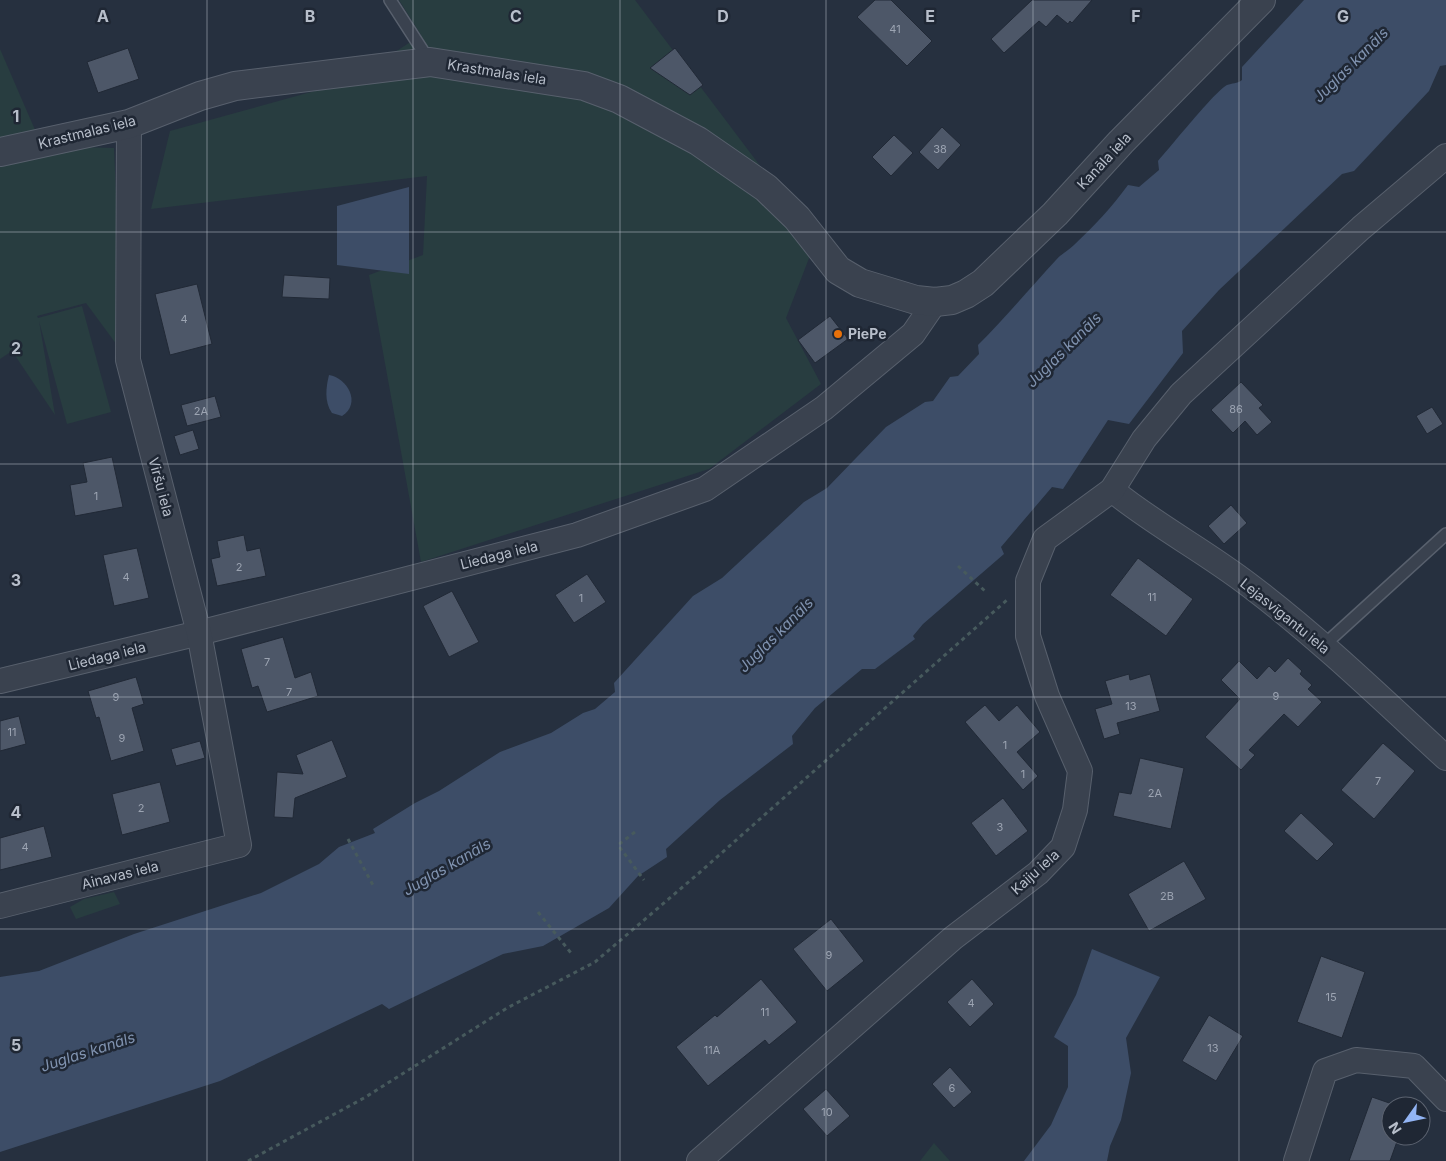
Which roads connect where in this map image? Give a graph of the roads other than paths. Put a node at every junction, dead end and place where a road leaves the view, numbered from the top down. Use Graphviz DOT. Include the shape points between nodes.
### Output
graph roads {
  1 [pos="390,0"];
  2 [pos="1261,0"];
  3 [pos="430,62"];
  4 [pos="129,124"];
  5 [pos="0,152"];
  6 [pos="1446,156"];
  7 [pos="935,302"];
  8 [pos="1112,490"];
  9 [pos="1446,534"];
  10 [pos="199,633"];
  11 [pos="1324,646"];
  12 [pos="0,681"];
  13 [pos="1446,758"];
  14 [pos="240,845"];
  15 [pos="0,906"];
  16 [pos="1446,1099"];
  17 [pos="699,1161"];
  18 [pos="1296,1161"];
  1 -- 3 [label="lane"];
  2 -- 7 [label="street, Kanāla iela" via="1055,214 983,283 952,300"];
  3 -- 4 [label="street, Krastmalas iela" via="235,86"];
  3 -- 7 [label="street, Krastmalas iela" via="584,86 619,99 698,141 766,188 797,218 838,270 860,283 916,300"];
  4 -- 5 [label="street, Krastmalas iela"];
  4 -- 10 [label="street, Viršu iela" via="128,360"];
  6 -- 8 [label="street" via="1361,228 1181,394 1144,439"];
  7 -- 10 [label="street, Liedaga iela" via="913,334 824,408 705,488 577,535"];
  8 -- 11 [label="street, Lejasvīgantu iela" via="1248,584"];
  8 -- 17 [label="street, Kaiju iela" via="1045,539 1028,581 1028,636 1047,696 1080,771 1075,810 1063,847 1038,873 953,938"];
  9 -- 11 [label="lane"];
  10 -- 12 [label="street, Liedaga iela"];
  10 -- 14 [label="street, Viršu iela"];
  11 -- 13 [label="street, Lejasvīgantu iela"];
  14 -- 15 [label="street, Ainavas iela"];
  16 -- 18 [label="street" via="1414,1066 1356,1060 1325,1071"];
}
